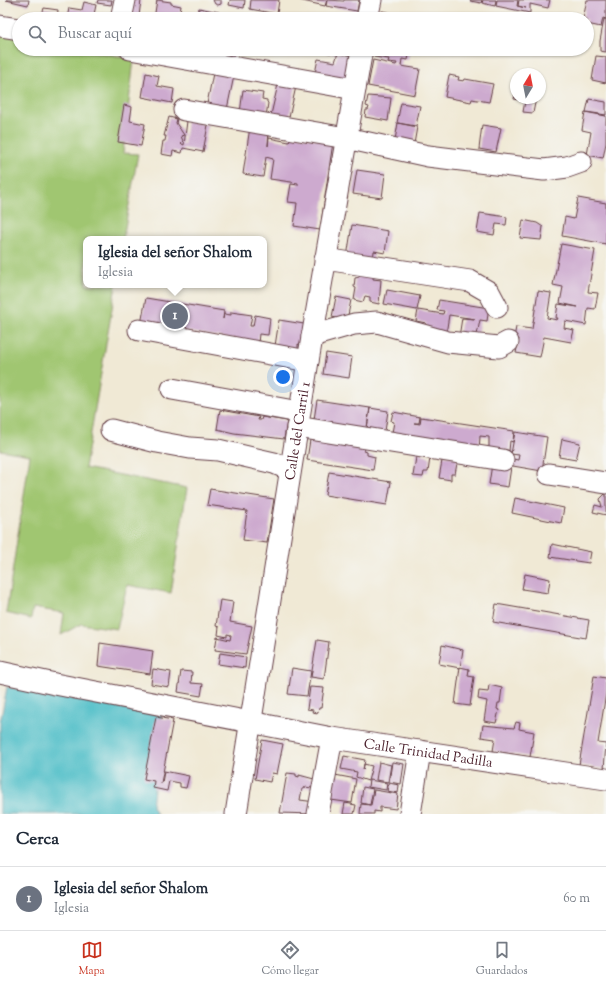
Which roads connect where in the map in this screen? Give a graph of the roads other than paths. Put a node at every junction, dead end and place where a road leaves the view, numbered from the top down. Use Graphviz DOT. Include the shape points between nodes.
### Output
graph roads {
  1 [pos="125,0"];
  2 [pos="371,0"];
  3 [pos="123,12"];
  4 [pos="368,12"];
  5 [pos="0,26"];
  6 [pos="12,28"];
  7 [pos="169,56"];
  8 [pos="361,56"];
  9 [pos="355,89"];
  10 [pos="184,110"];
  11 [pos="346,138"];
  12 [pos="581,162"];
  13 [pos="325,259"];
  14 [pos="497,307"];
  15 [pos="139,330"];
  16 [pos="312,336"];
  17 [pos="508,342"];
  18 [pos="172,351"];
  19 [pos="307,367"];
  20 [pos="172,390"];
  21 [pos="298,419"];
  22 [pos="111,430"];
  23 [pos="503,460"];
  24 [pos="290,470"];
  25 [pos="549,474"];
  26 [pos="606,483"];
  27 [pos="0,672"];
  28 [pos="251,722"];
  29 [pos="332,738"];
  30 [pos="420,751"];
  31 [pos="606,779"];
  32 [pos="236,814"];
  33 [pos="318,814"];
  34 [pos="410,814"];
  1 -- 3 [label="street"];
  2 -- 4 [label="street"];
  5 -- 6 [label="street"];
  7 -- 9 [label="street"];
  8 -- 9 [label="street, Calle del Carril 1"];
  9 -- 11 [label="street, Calle del Carril 1"];
  10 -- 11 [label="street"];
  11 -- 12 [label="street" via="428,156 544,170"];
  11 -- 13 [label="street, Calle del Carril 1"];
  13 -- 14 [label="street" via="470,281 489,292"];
  13 -- 16 [label="street, Calle del Carril 1"];
  15 -- 19 [label="street"];
  16 -- 17 [label="street" via="354,324 377,322 448,342 499,347"];
  16 -- 19 [label="street, Calle del Carril 1"];
  18 -- 19 [label="street"];
  19 -- 21 [label="street, Calle del Carril 1"];
  20 -- 21 [label="street"];
  21 -- 23 [label="street"];
  21 -- 24 [label="street, Calle del Carril 1"];
  22 -- 24 [label="street" via="157,442 218,450 274,463"];
  24 -- 28 [label="street, Calle del Carril 1"];
  25 -- 26 [label="street"];
  27 -- 28 [label="street, Calle Trinidad Padilla"];
  28 -- 29 [label="street, Calle Trinidad Padilla"];
  28 -- 32 [label="street, Calle del Carril 1"];
  29 -- 30 [label="street, Calle Trinidad Padilla"];
  29 -- 33 [label="street"];
  30 -- 31 [label="street, Calle Trinidad Padilla"];
  30 -- 34 [label="street"];
}
